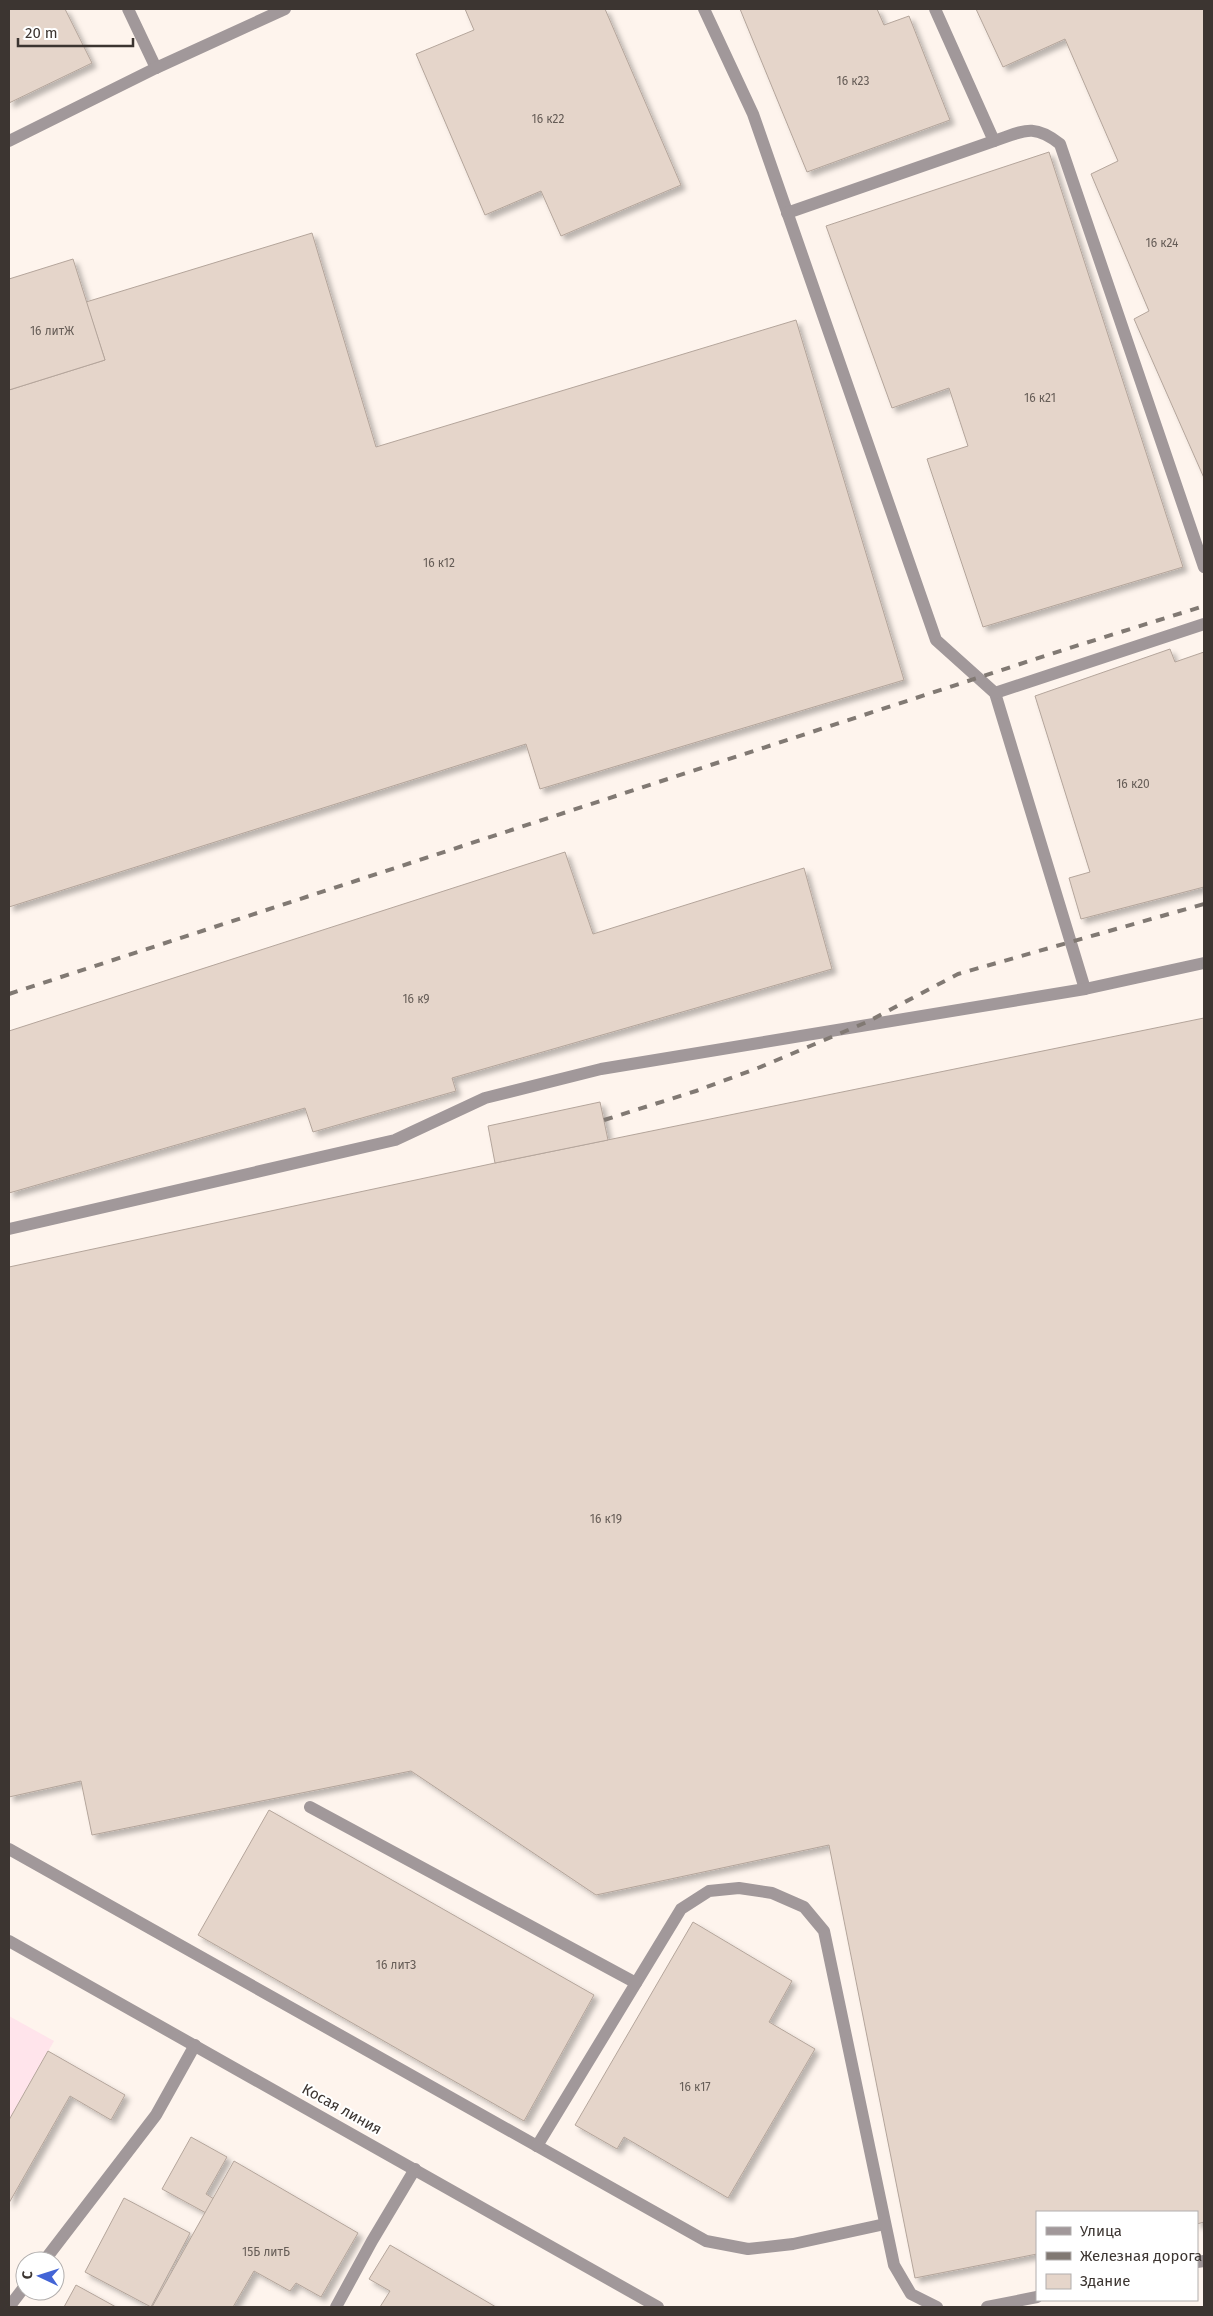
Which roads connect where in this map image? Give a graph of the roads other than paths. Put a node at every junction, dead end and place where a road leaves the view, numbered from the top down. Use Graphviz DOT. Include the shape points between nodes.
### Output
graph roads {
  1 [pos="128,9"];
  2 [pos="285,9"];
  3 [pos="704,9"];
  4 [pos="936,9"];
  5 [pos="156,68"];
  6 [pos="9,141"];
  7 [pos="994,141"];
  8 [pos="787,212"];
  9 [pos="1204,566"];
  10 [pos="1204,624"];
  11 [pos="995,693"];
  12 [pos="1204,963"];
  13 [pos="1085,989"];
  14 [pos="9,1229"];
  15 [pos="310,1807"];
  16 [pos="9,1849"];
  17 [pos="9,1941"];
  18 [pos="636,1983"];
  19 [pos="195,2046"];
  20 [pos="537,2146"];
  21 [pos="415,2169"];
  22 [pos="885,2224"];
  23 [pos="52,2251"];
  24 [pos="1036,2297"];
  25 [pos="336,2307"];
  26 [pos="658,2307"];
  27 [pos="936,2307"];
  28 [pos="988,2307"];
  1 -- 5 [label="street"];
  2 -- 5 [label="street"];
  3 -- 8 [label="street" via="753,114"];
  4 -- 7 [label="street"];
  5 -- 6 [label="street"];
  7 -- 8 [label="street"];
  7 -- 9 [label="street" via="1025,130 1045,132 1060,144"];
  8 -- 11 [label="street" via="936,640"];
  10 -- 11 [label="street"];
  11 -- 13 [label="street"];
  12 -- 13 [label="street"];
  13 -- 14 [label="street" via="601,1069 485,1098 395,1140"];
  15 -- 18 [label="street"];
  16 -- 20 [label="street"];
  17 -- 19 [label="street, Косая линия"];
  18 -- 20 [label="street"];
  18 -- 22 [label="street" via="681,1909 709,1891 739,1888 772,1893 804,1907 824,1931"];
  19 -- 21 [label="street, Косая линия"];
  19 -- 23 [label="street" via="156,2115"];
  20 -- 22 [label="street" via="706,2241 748,2249 793,2244"];
  21 -- 25 [label="street"];
  21 -- 26 [label="street, Косая линия"];
  22 -- 27 [label="street" via="894,2265 912,2294"];
  24 -- 28 [label="street"];
}
